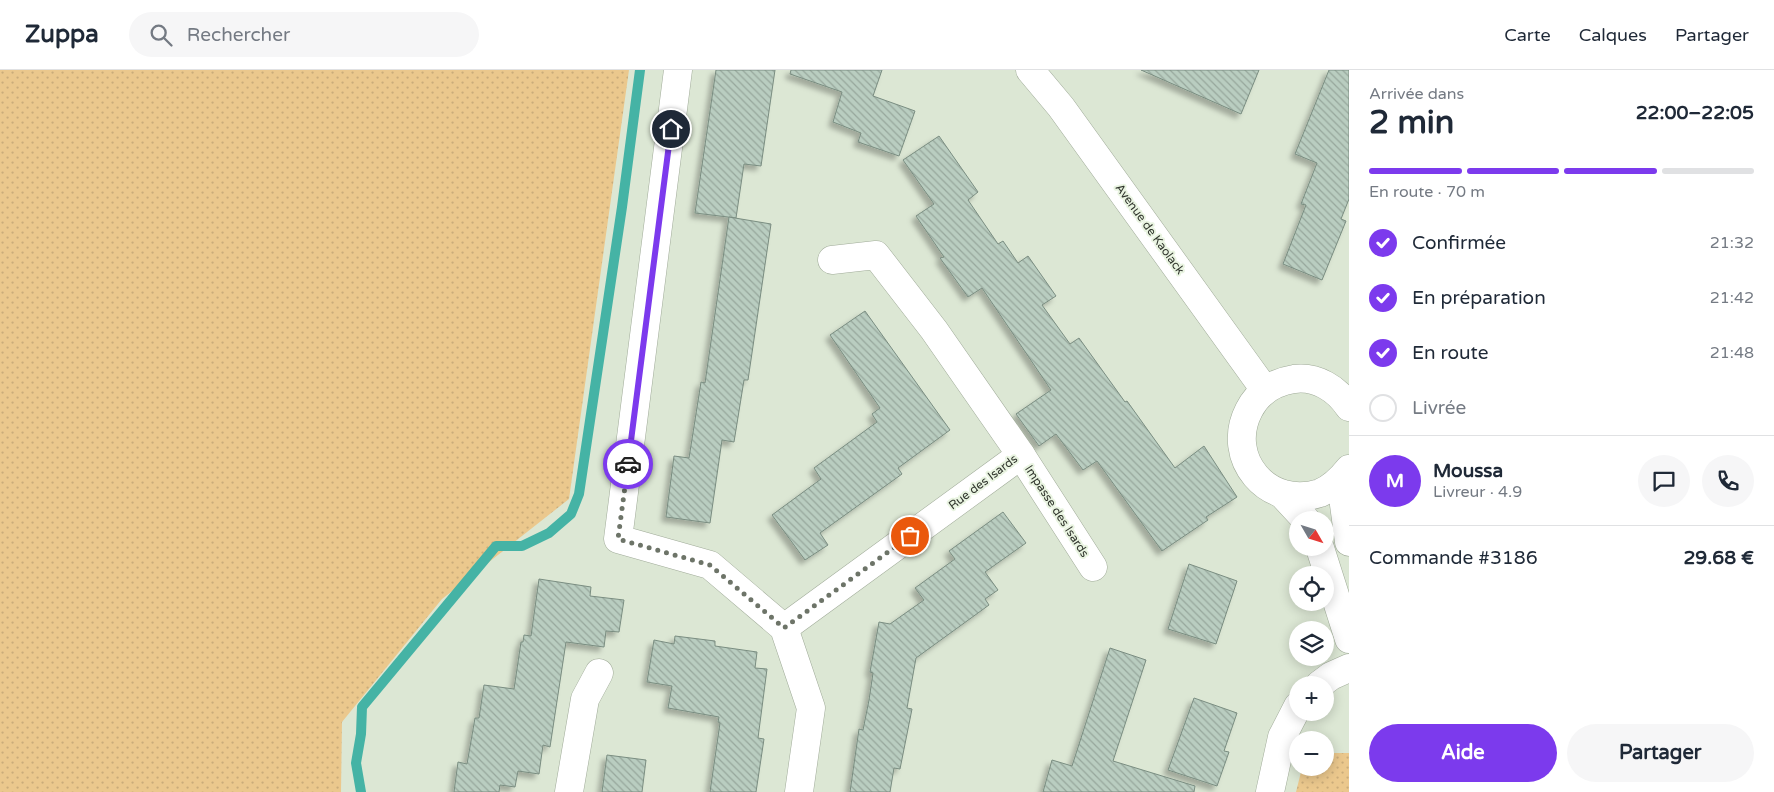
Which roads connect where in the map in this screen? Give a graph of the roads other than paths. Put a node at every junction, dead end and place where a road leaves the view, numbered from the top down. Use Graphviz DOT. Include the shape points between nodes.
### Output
graph roads {
  1 [pos="678,70"];
  2 [pos="1030,70"];
  3 [pos="832,260"];
  4 [pos="1265,390"];
  5 [pos="1347,398"];
  6 [pos="1021,455"];
  7 [pos="1349,470"];
  8 [pos="1282,494"];
  9 [pos="1298,511"];
  10 [pos="1349,542"];
  11 [pos="1323,556"];
  12 [pos="1093,567"];
  13 [pos="784,628"];
  14 [pos="1349,639"];
  15 [pos="1349,668"];
  16 [pos="599,673"];
  17 [pos="1331,676"];
  18 [pos="1290,721"];
  19 [pos="569,792"];
  20 [pos="799,792"];
  21 [pos="1270,792"];
  1 -- 13 [label="street" via="618,539 710,565"];
  2 -- 4 [label="street, Avenue de Kaolack" via="1061,107"];
  3 -- 6 [label="street, Rue des Isards" via="876,255 934,330"];
  4 -- 5 [label="street" via="1280,382 1313,380"];
  4 -- 8 [label="street" via="1252,403 1244,420 1241,438 1244,456 1252,473 1266,486"];
  6 -- 12 [label="street, Impasse des Isards"];
  6 -- 13 [label="street, Rue des Isards"];
  7 -- 8 [label="street" via="1337,483 1320,492 1302,496"];
  7 -- 10 [label="street" via="1343,497"];
  8 -- 9 [label="street"];
  11 -- 14 [label="street"];
  13 -- 20 [label="street" via="811,708"];
  15 -- 17 [label="street"];
  16 -- 19 [label="street" via="585,699"];
  18 -- 21 [label="street" via="1282,737"];
}
